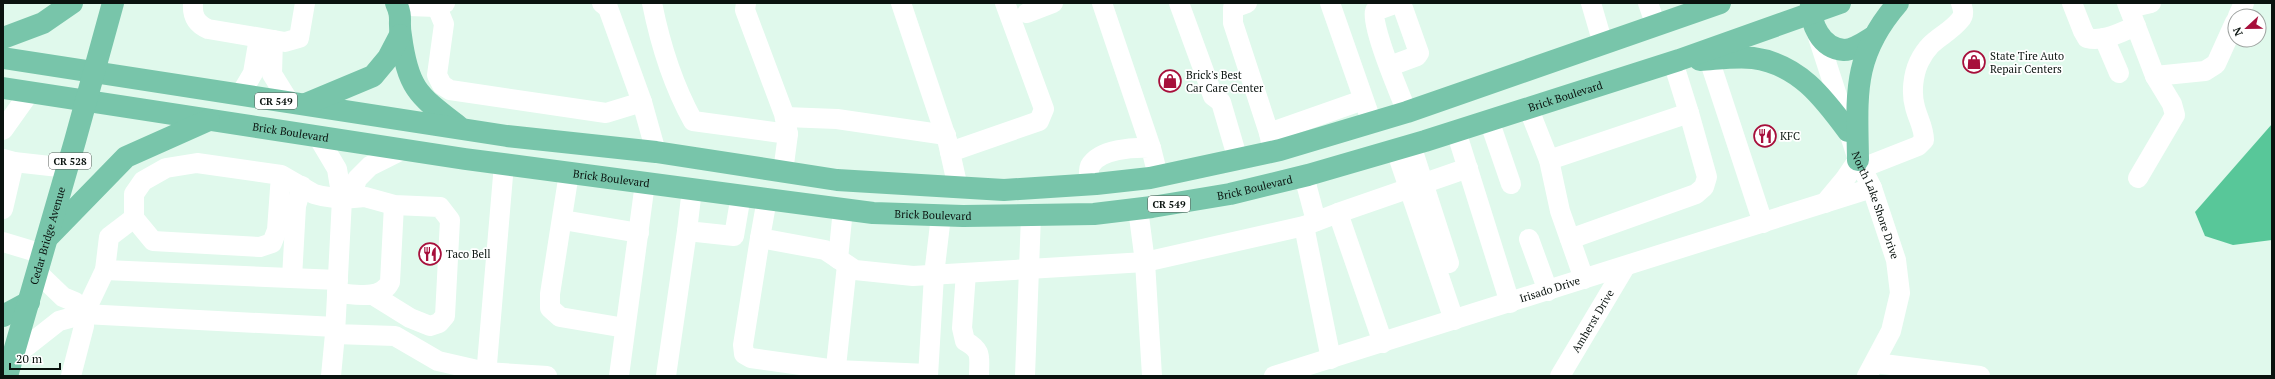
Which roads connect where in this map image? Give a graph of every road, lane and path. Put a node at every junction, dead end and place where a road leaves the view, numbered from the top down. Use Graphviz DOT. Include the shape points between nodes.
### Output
graph roads {
  1 [pos="72,3"];
  2 [pos="113,3"];
  3 [pos="193,3"];
  4 [pos="305,3"];
  5 [pos="602,3"];
  6 [pos="652,3"];
  7 [pos="746,3"];
  8 [pos="901,3"];
  9 [pos="1005,3"];
  10 [pos="1053,3"];
  11 [pos="1102,3"];
  12 [pos="1179,3"];
  13 [pos="1247,3"];
  14 [pos="1330,3"];
  15 [pos="1398,3"];
  16 [pos="1591,3"];
  17 [pos="1648,3"];
  18 [pos="1720,3"];
  19 [pos="1840,3"];
  20 [pos="1898,3"];
  21 [pos="1961,3"];
  22 [pos="2072,3"];
  23 [pos="2151,3"];
  24 [pos="441,5"];
  25 [pos="403,12"];
  26 [pos="2131,12"];
  27 [pos="1027,13"];
  28 [pos="1813,17"];
  29 [pos="1656,26"];
  30 [pos="1873,37"];
  31 [pos="3,38"];
  32 [pos="2104,38"];
  33 [pos="266,39"];
  34 [pos="2227,40"];
  35 [pos="1603,44"];
  36 [pos="3,58"];
  37 [pos="1709,59"];
  38 [pos="1676,61"];
  39 [pos="1390,66"];
  40 [pos="93,72"];
  41 [pos="2119,74"];
  42 [pos="2155,76"];
  43 [pos="3,88"];
  44 [pos="30,92"];
  45 [pos="240,95"];
  46 [pos="1363,100"];
  47 [pos="85,101"];
  48 [pos="642,102"];
  49 [pos="297,104"];
  50 [pos="1528,107"];
  51 [pos="1407,112"];
  52 [pos="1690,113"];
  53 [pos="209,120"];
  54 [pos="1489,120"];
  55 [pos="1372,123"];
  56 [pos="786,126"];
  57 [pos="460,128"];
  58 [pos="3,130"];
  59 [pos="1848,130"];
  60 [pos="1456,131"];
  61 [pos="318,137"];
  62 [pos="948,143"];
  63 [pos="1271,143"];
  64 [pos="1404,147"];
  65 [pos="1151,148"];
  66 [pos="402,150"];
  67 [pos="656,152"];
  68 [pos="1238,160"];
  69 [pos="1549,160"];
  70 [pos="8,161"];
  71 [pos="504,164"];
  72 [pos="1860,164"];
  73 [pos="68,168"];
  74 [pos="1468,168"];
  75 [pos="783,172"];
  76 [pos="569,173"];
  77 [pos="281,175"];
  78 [pos="1158,176"];
  79 [pos="1304,176"];
  80 [pos="2138,178"];
  81 [pos="645,183"];
  82 [pos="1511,184"];
  83 [pos="1089,185"];
  84 [pos="302,186"];
  85 [pos="1416,186"];
  86 [pos="958,188"];
  87 [pos="1872,188"];
  88 [pos="692,189"];
  89 [pos="741,196"];
  90 [pos="342,199"];
  91 [pos="767,199"];
  92 [pos="1825,203"];
  93 [pos="394,205"];
  94 [pos="3,209"];
  95 [pos="843,209"];
  96 [pos="1138,209"];
  97 [pos="1338,213"];
  98 [pos="1031,215"];
  99 [pos="941,216"];
  100 [pos="134,218"];
  101 [pos="563,220"];
  102 [pos="1310,223"];
  103 [pos="1763,223"];
  104 [pos="687,231"];
  105 [pos="639,233"];
  106 [pos="760,238"];
  107 [pos="1530,239"];
  108 [pos="1570,239"];
  109 [pos="3,242"];
  110 [pos="43,254"];
  111 [pos="843,262"];
  112 [pos="1145,262"];
  113 [pos="1625,267"];
  114 [pos="1028,269"];
  115 [pos="105,270"];
  116 [pos="966,273"];
  117 [pos="934,275"];
  118 [pos="292,278"];
  119 [pos="1584,280"];
  120 [pos="337,287"];
  121 [pos="1548,291"];
  122 [pos="373,295"];
  123 [pos="28,302"];
  124 [pos="1510,303"];
  125 [pos="84,314"];
  126 [pos="3,316"];
  127 [pos="1460,318"];
  128 [pos="625,328"];
  129 [pos="335,331"];
  130 [pos="1383,343"];
  131 [pos="1331,359"];
  132 [pos="10,367"];
  133 [pos="1871,370"];
  134 [pos="835,373"];
  135 [pos="486,374"];
  136 [pos="928,375"];
  137 [pos="71,376"];
  138 [pos="331,376"];
  139 [pos="547,376"];
  140 [pos="619,376"];
  141 [pos="666,376"];
  142 [pos="979,376"];
  143 [pos="1025,376"];
  144 [pos="1152,376"];
  145 [pos="1274,376"];
  146 [pos="1560,376"];
  147 [pos="1980,376"];
  1 -- 31 [label="main road" via="43,23"];
  2 -- 40 [label="main road, Cedar Bridge Avenue / CR 528"];
  3 -- 33 [label="street" via="194,17 200,26"];
  4 -- 33 [label="street" via="299,38 286,42"];
  5 -- 48 [label="street" via="608,8"];
  6 -- 56 [label="street" via="656,24 681,99 693,121"];
  7 -- 56 [label="street" via="745,10"];
  8 -- 62 [label="street"];
  9 -- 62 [label="street" via="1044,109 1038,121"];
  10 -- 27 [label="street"];
  11 -- 65 [label="street"];
  12 -- 68 [label="street" via="1213,96 1221,102"];
  13 -- 63 [label="street" via="1233,8 1233,24"];
  14 -- 46 [label="street"];
  15 -- 39 [label="street" via="1375,11 1373,16"];
  15 -- 39 [label="street" via="1403,8 1419,53"];
  16 -- 35 [label="street"];
  17 -- 29 [label="street"];
  18 -- 29 [label="main road, CR 549"];
  19 -- 28 [label="main road, Brick Boulevard / CR 549"];
  20 -- 30 [label="main road"];
  21 -- 72 [label="street" via="1964,13 1961,20 1934,40 1919,63 1914,78 1912,94 1924,132 1924,140 1918,146"];
  22 -- 32 [label="street" via="2087,38"];
  23 -- 26 [label="street"];
  24 -- 25 [label="street"];
  24 -- 48 [label="street" via="444,24 437,75 442,85 450,90 606,113"];
  25 -- 49 [label="main road" via="388,58 373,76"];
  25 -- 57 [label="main road" via="407,69 418,92"];
  26 -- 32 [label="street"];
  26 -- 42 [label="street"];
  28 -- 30 [label="main road" via="1827,43 1845,50"];
  28 -- 38 [label="main road, Brick Boulevard / CR 549"];
  28 -- 59 [label="street, North Lake Shore Drive"];
  29 -- 35 [label="main road, CR 549"];
  30 -- 72 [label="main road" via="1863,62 1857,96"];
  32 -- 41 [label="street"];
  33 -- 45 [label="street" via="253,73"];
  33 -- 49 [label="street" via="272,74"];
  34 -- 42 [label="street" via="2216,64 2205,70"];
  35 -- 51 [label="main road, CR 549"];
  36 -- 40 [label="main road, CR 549"];
  37 -- 38 [label="main road"];
  37 -- 59 [label="main road" via="1753,58 1782,67 1800,77 1821,95"];
  37 -- 103 [label="street"];
  38 -- 50 [label="main road, Brick Boulevard / CR 549"];
  38 -- 52 [label="street"];
  39 -- 51 [label="street"];
  40 -- 45 [label="main road, CR 549"];
  40 -- 47 [label="main road, Cedar Bridge Avenue / CR 528"];
  42 -- 80 [label="street" via="2172,104 2176,116"];
  43 -- 44 [label="main road, Brick Boulevard / CR 549"];
  44 -- 47 [label="main road, Brick Boulevard / CR 549"];
  44 -- 58 [label="street"];
  45 -- 49 [label="main road, CR 549"];
  46 -- 55 [label="street"];
  46 -- 63 [label="street"];
  47 -- 53 [label="main road, Brick Boulevard / CR 549"];
  47 -- 73 [label="main road, Cedar Bridge Avenue / CR 528"];
  48 -- 67 [label="street"];
  49 -- 57 [label="main road, CR 549"];
  50 -- 54 [label="main road, Brick Boulevard / CR 549"];
  50 -- 69 [label="street"];
  51 -- 55 [label="main road, CR 549"];
  52 -- 69 [label="street"];
  52 -- 108 [label="street" via="1707,177 1704,187 1696,194"];
  53 -- 61 [label="main road, Brick Boulevard / CR 549"];
  53 -- 110 [label="main road" via="126,157"];
  54 -- 60 [label="main road, Brick Boulevard / CR 549"];
  54 -- 82 [label="street"];
  55 -- 63 [label="main road, CR 549"];
  56 -- 62 [label="street" via="837,119"];
  56 -- 75 [label="street"];
  57 -- 67 [label="main road, CR 549" via="507,136"];
  59 -- 72 [label="street, North Lake Shore Drive"];
  60 -- 64 [label="main road, Brick Boulevard / CR 549"];
  60 -- 74 [label="street"];
  61 -- 66 [label="main road, Brick Boulevard / CR 549"];
  61 -- 90 [label="street" via="337,169"];
  62 -- 86 [label="street"];
  63 -- 68 [label="main road, CR 549"];
  64 -- 79 [label="main road, Brick Boulevard / CR 549"];
  64 -- 85 [label="street"];
  65 -- 78 [label="street"];
  65 -- 83 [label="street" via="1133,147 1102,155 1094,160 1089,168"];
  66 -- 71 [label="main road, Brick Boulevard / CR 549"];
  66 -- 90 [label="street" via="370,166 357,179 354,189"];
  67 -- 75 [label="main road, CR 549"];
  68 -- 78 [label="main road, CR 549"];
  69 -- 108 [label="street" via="1560,211"];
  70 -- 73 [label="street"];
  70 -- 94 [label="street"];
  71 -- 76 [label="main road, Brick Boulevard / CR 549"];
  71 -- 135 [label="street"];
  72 -- 87 [label="street, North Lake Shore Drive"];
  72 -- 92 [label="street"];
  73 -- 110 [label="main road, Cedar Bridge Avenue / CR 528"];
  74 -- 85 [label="street"];
  74 -- 124 [label="street"];
  75 -- 86 [label="main road, CR 549" via="837,180"];
  76 -- 81 [label="main road, Brick Boulevard / CR 549"];
  76 -- 101 [label="street"];
  77 -- 84 [label="street"];
  77 -- 100 [label="street" via="197,163 166,168 147,178 137,189 133,200"];
  77 -- 100 [label="street" via="277,230 272,243 260,247 153,241"];
  78 -- 83 [label="main road, CR 549"];
  79 -- 96 [label="main road, Brick Boulevard / CR 549" via="1230,194"];
  79 -- 102 [label="street"];
  81 -- 88 [label="main road, Brick Boulevard / CR 549"];
  81 -- 105 [label="street"];
  83 -- 86 [label="main road, CR 549" via="1004,190"];
  84 -- 90 [label="street" via="314,194"];
  84 -- 118 [label="street" via="296,206"];
  85 -- 97 [label="street"];
  85 -- 127 [label="street"];
  87 -- 92 [label="street, Irisado Drive"];
  87 -- 133 [label="street, North Lake Shore Drive" via="1896,260 1900,293 1891,331"];
  88 -- 89 [label="main road, Brick Boulevard / CR 549"];
  88 -- 104 [label="street"];
  89 -- 91 [label="main road, Brick Boulevard / CR 549"];
  89 -- 104 [label="street" via="734,236"];
  90 -- 93 [label="street" via="365,197"];
  90 -- 120 [label="street"];
  91 -- 95 [label="main road, Brick Boulevard / CR 549"];
  91 -- 106 [label="street"];
  92 -- 103 [label="street, Irisado Drive"];
  93 -- 122 [label="street" via="390,282 387,288"];
  93 -- 122 [label="street" via="440,207 450,220 445,316 439,323 430,326 410,318"];
  95 -- 99 [label="main road, Brick Boulevard / CR 549"];
  95 -- 111 [label="street"];
  96 -- 98 [label="main road, Brick Boulevard / CR 549" via="1094,214"];
  96 -- 112 [label="street"];
  97 -- 102 [label="street"];
  97 -- 130 [label="street"];
  98 -- 99 [label="main road, Brick Boulevard / CR 549"];
  98 -- 114 [label="street"];
  99 -- 117 [label="street"];
  100 -- 115 [label="street" via="109,237"];
  101 -- 105 [label="street"];
  101 -- 128 [label="street" via="550,294 550,308 560,317"];
  102 -- 112 [label="street"];
  102 -- 131 [label="street"];
  103 -- 113 [label="street, Irisado Drive"];
  104 -- 141 [label="street"];
  105 -- 128 [label="street"];
  106 -- 111 [label="street" via="825,250"];
  106 -- 134 [label="street" via="743,345 744,354 751,358"];
  107 -- 121 [label="street"];
  108 -- 119 [label="street"];
  109 -- 110 [label="street"];
  110 -- 123 [label="main road, Cedar Bridge Avenue / CR 528"];
  110 -- 125 [label="street" via="63,297 75,302"];
  111 -- 117 [label="street" via="855,270 913,276"];
  111 -- 134 [label="street"];
  112 -- 114 [label="street"];
  112 -- 144 [label="street"];
  113 -- 119 [label="street, Irisado Drive"];
  113 -- 146 [label="street, Amherst Drive"];
  114 -- 116 [label="street"];
  114 -- 143 [label="street"];
  115 -- 118 [label="street"];
  115 -- 125 [label="street"];
  116 -- 117 [label="street"];
  116 -- 142 [label="street" via="962,328 965,341 976,347 980,353"];
  117 -- 136 [label="street"];
  118 -- 120 [label="street"];
  119 -- 121 [label="street, Irisado Drive"];
  120 -- 122 [label="street"];
  120 -- 129 [label="street"];
  121 -- 124 [label="street, Irisado Drive"];
  123 -- 126 [label="main road"];
  123 -- 132 [label="main road, Cedar Bridge Avenue / CR 528"];
  124 -- 127 [label="street, Irisado Drive"];
  125 -- 129 [label="street"];
  125 -- 132 [label="street" via="59,320"];
  125 -- 137 [label="street" via="84,326"];
  127 -- 130 [label="street, Irisado Drive"];
  128 -- 140 [label="street"];
  129 -- 135 [label="street" via="395,336 438,360"];
  129 -- 138 [label="street"];
  130 -- 131 [label="street, Irisado Drive"];
  131 -- 145 [label="street, Irisado Drive"];
  133 -- 147 [label="street"];
  134 -- 136 [label="street"];
  135 -- 139 [label="street"];
}
